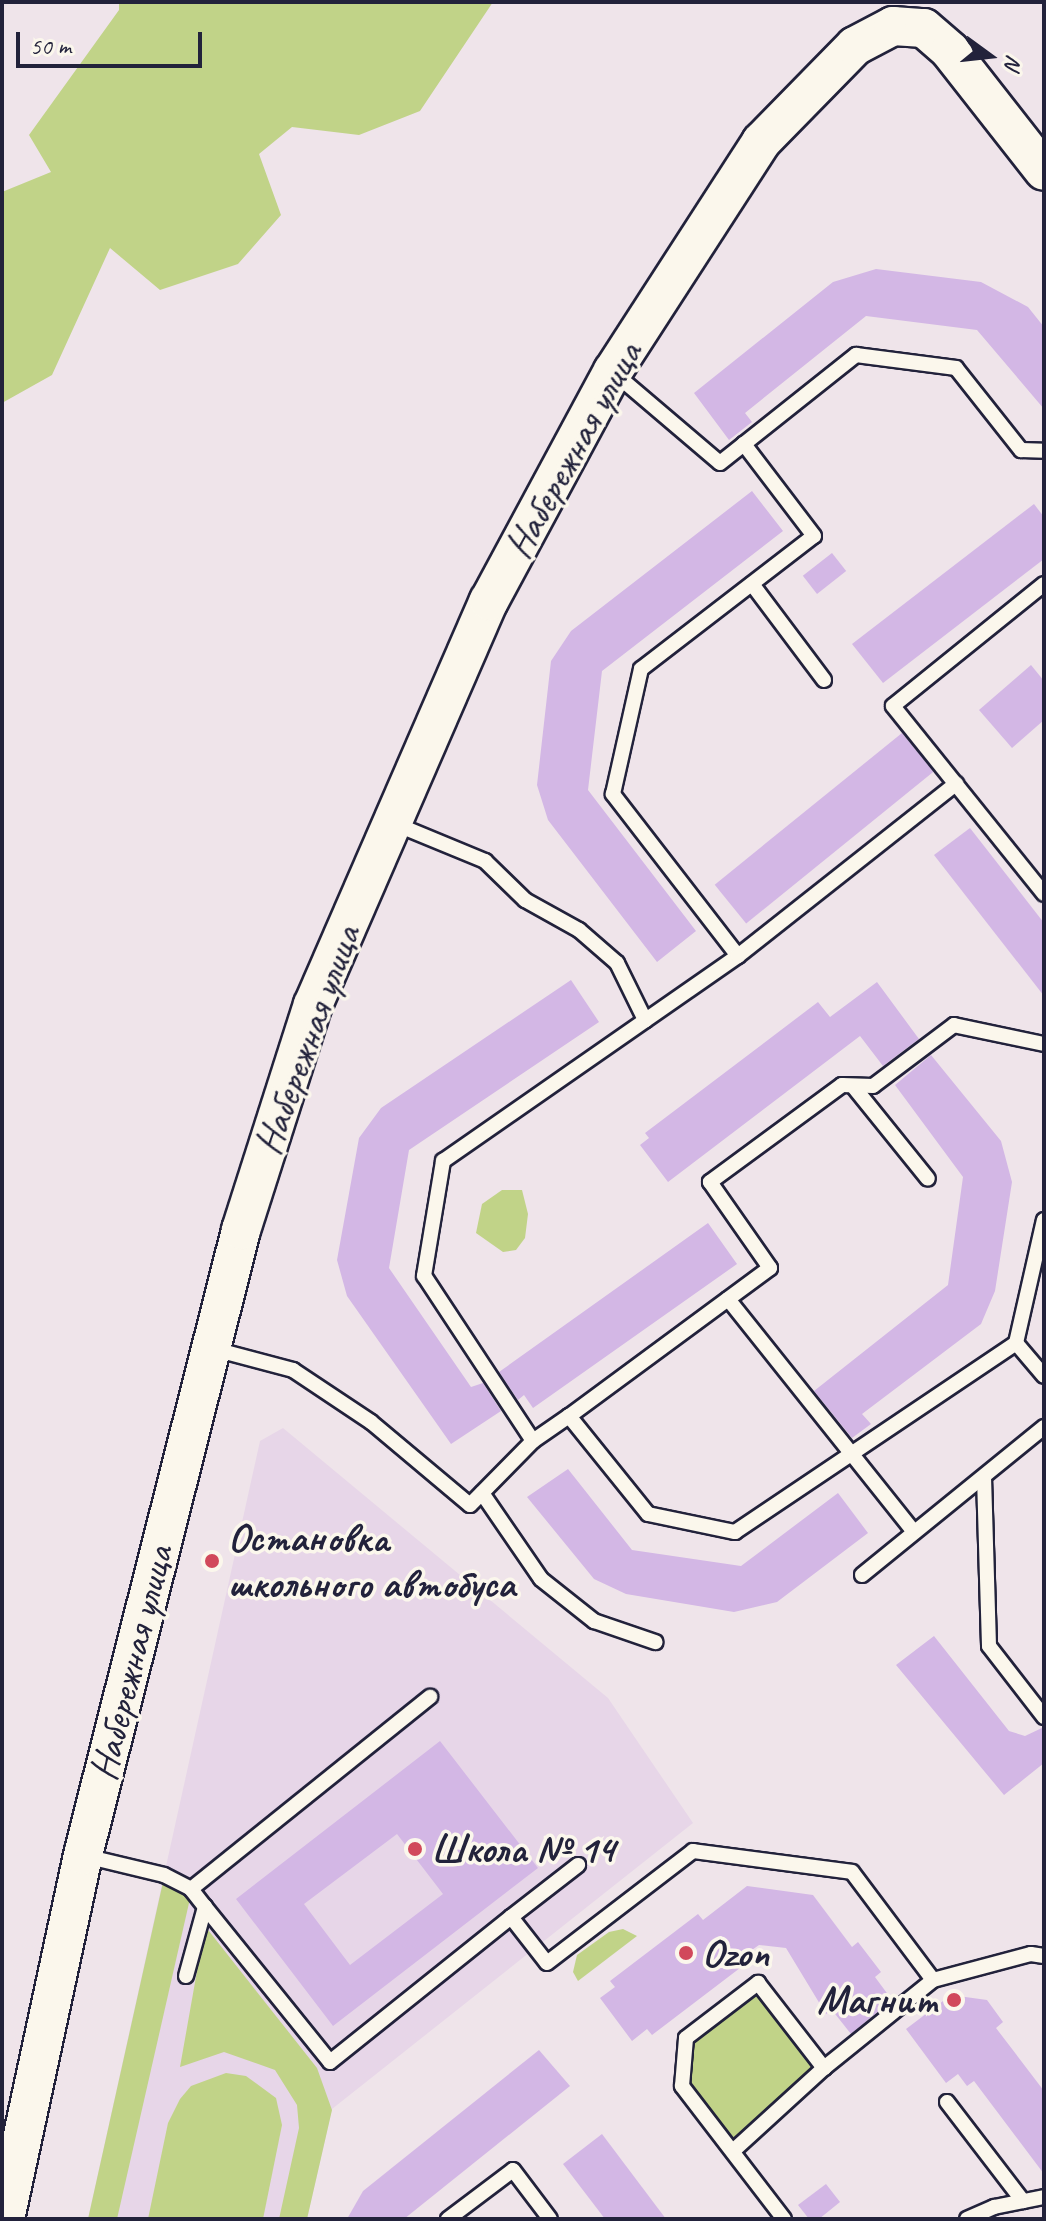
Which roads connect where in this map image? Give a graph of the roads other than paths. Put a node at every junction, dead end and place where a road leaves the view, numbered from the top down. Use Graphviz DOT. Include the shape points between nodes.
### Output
graph roads {
  1 [pos="1044,171"];
  2 [pos="613,371"];
  3 [pos="744,444"];
  4 [pos="1044,451"];
  5 [pos="752,584"];
  6 [pos="1044,584"];
  7 [pos="824,680"];
  8 [pos="956,784"];
  9 [pos="391,823"];
  10 [pos="1044,894"];
  11 [pos="738,956"];
  12 [pos="645,1020"];
  13 [pos="1044,1044"];
  14 [pos="853,1086"];
  15 [pos="928,1179"];
  16 [pos="1044,1220"];
  17 [pos="728,1299"];
  18 [pos="1016,1343"];
  19 [pos="211,1349"];
  20 [pos="1044,1376"];
  21 [pos="569,1416"];
  22 [pos="1044,1427"];
  23 [pos="533,1441"];
  24 [pos="850,1458"];
  25 [pos="984,1477"];
  26 [pos="482,1493"];
  27 [pos="914,1532"];
  28 [pos="862,1575"];
  29 [pos="655,1642"];
  30 [pos="430,1697"];
  31 [pos="1044,1716"];
  32 [pos="83,1855"];
  33 [pos="578,1865"];
  34 [pos="191,1889"];
  35 [pos="205,1907"];
  36 [pos="511,1917"];
  37 [pos="1044,1956"];
  38 [pos="186,1976"];
  39 [pos="933,1980"];
  40 [pos="824,2068"];
  41 [pos="947,2102"];
  42 [pos="733,2151"];
  43 [pos="1044,2197"];
  44 [pos="1023,2201"];
  45 [pos="5,2219"];
  46 [pos="448,2219"];
  47 [pos="550,2219"];
  48 [pos="784,2219"];
  49 [pos="967,2219"];
  1 -- 2 [label="street, Набережная улица" via="924,21 893,26 855,46 761,142"];
  2 -- 3 [label="lane" via="720,463"];
  2 -- 9 [label="street, Набережная улица" via="489,601"];
  3 -- 4 [label="lane" via="856,355 956,368 1021,450"];
  3 -- 5 [label="lane" via="814,536"];
  5 -- 7 [label="lane"];
  5 -- 11 [label="lane" via="641,669 613,794"];
  6 -- 8 [label="lane" via="893,706"];
  8 -- 10 [label="lane"];
  8 -- 11 [label="lane"];
  9 -- 12 [label="lane" via="485,861 525,900 579,930 617,963"];
  9 -- 19 [label="street, Набережная улица" via="313,1005 241,1230"];
  11 -- 12 [label="lane"];
  12 -- 23 [label="lane" via="443,1161 424,1276"];
  13 -- 14 [label="lane" via="954,1025 873,1086"];
  14 -- 15 [label="lane"];
  14 -- 17 [label="lane" via="842,1085 710,1182 770,1268"];
  16 -- 18 [label="lane"];
  17 -- 21 [label="lane"];
  17 -- 24 [label="lane"];
  18 -- 20 [label="lane"];
  18 -- 24 [label="lane"];
  19 -- 26 [label="lane" via="293,1370 371,1422 470,1505"];
  19 -- 32 [label="street, Набережная улица"];
  21 -- 23 [label="lane"];
  21 -- 24 [label="lane" via="648,1514 735,1532"];
  22 -- 25 [label="lane"];
  23 -- 26 [label="lane"];
  24 -- 27 [label="lane"];
  25 -- 27 [label="lane"];
  25 -- 31 [label="lane" via="989,1646"];
  26 -- 29 [label="lane" via="541,1579 594,1621"];
  27 -- 28 [label="lane"];
  30 -- 34 [label="lane"];
  32 -- 34 [label="lane" via="164,1875"];
  32 -- 45 [label="street, Набережная улица"];
  33 -- 36 [label="lane"];
  34 -- 35 [label="lane"];
  35 -- 36 [label="lane" via="330,2062"];
  35 -- 38 [label="lane"];
  36 -- 39 [label="lane" via="547,1963 693,1851 852,1872"];
  37 -- 39 [label="lane" via="1031,1954"];
  39 -- 40 [label="lane"];
  40 -- 42 [label="lane"];
  40 -- 42 [label="lane" via="758,1983 686,2038 682,2086"];
  41 -- 44 [label="lane"];
  42 -- 48 [label="lane"];
  43 -- 44 [label="lane"];
  44 -- 49 [label="lane"];
  46 -- 47 [label="lane" via="513,2170"];
}
